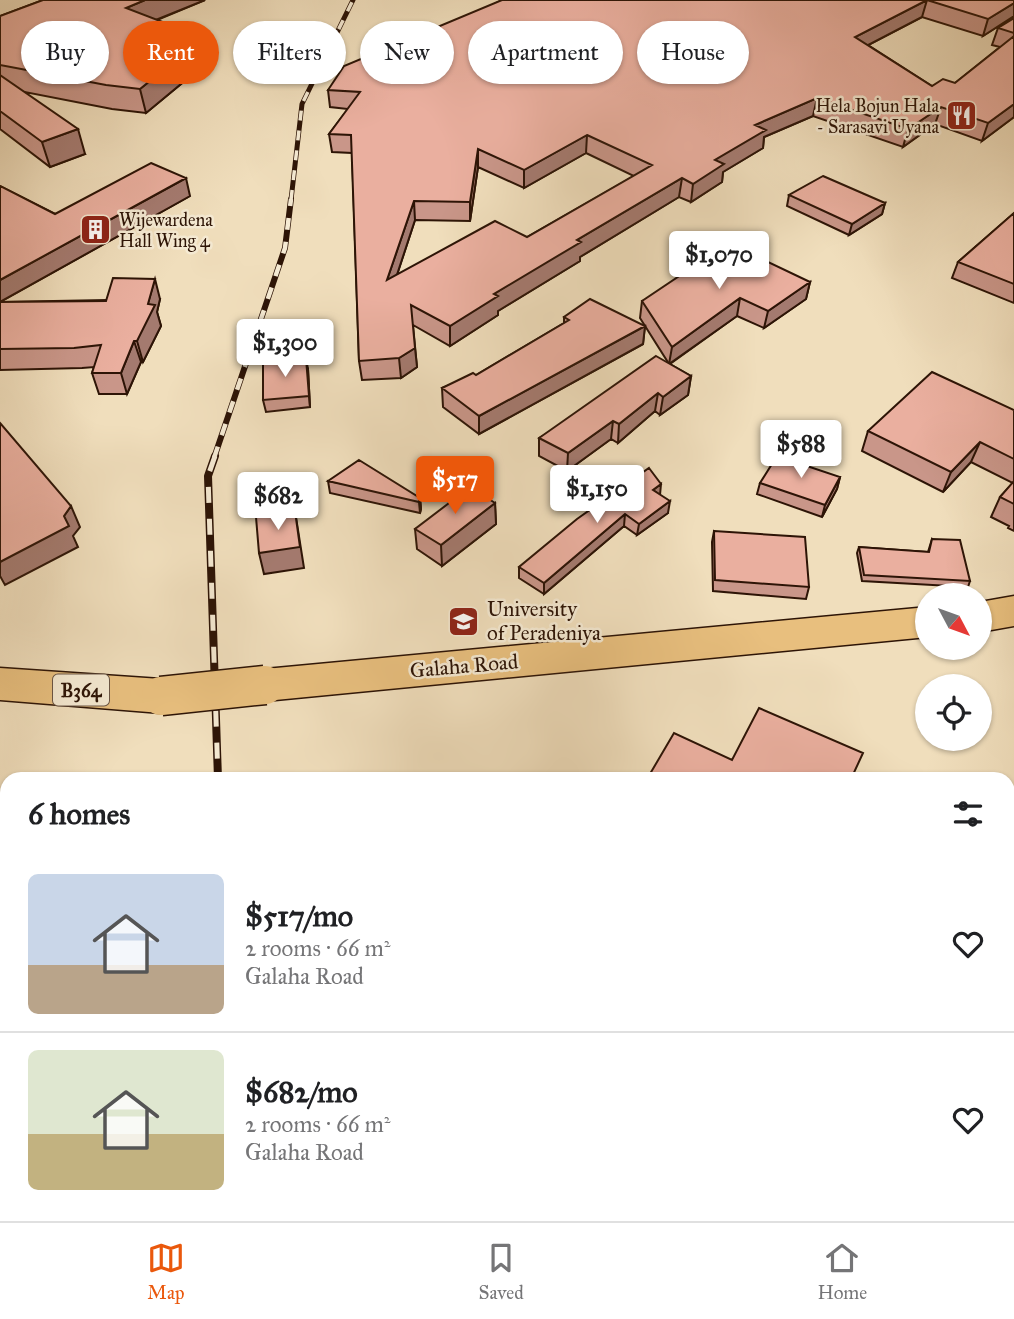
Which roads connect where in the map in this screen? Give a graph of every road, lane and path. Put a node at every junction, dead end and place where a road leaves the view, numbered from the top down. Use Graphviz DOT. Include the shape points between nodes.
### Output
graph roads {
  1 [pos="1014,611"];
  2 [pos="992,615"];
  3 [pos="915,623"];
  4 [pos="0,684"];
  5 [pos="0,995"];
  6 [pos="0,1038"];
  1 -- 2 [label="main road"];
  3 -- 4 [label="main road, Galaha Road / B364, bridge" via="161,696"];
  5 -- 6 [label="street"];
}
